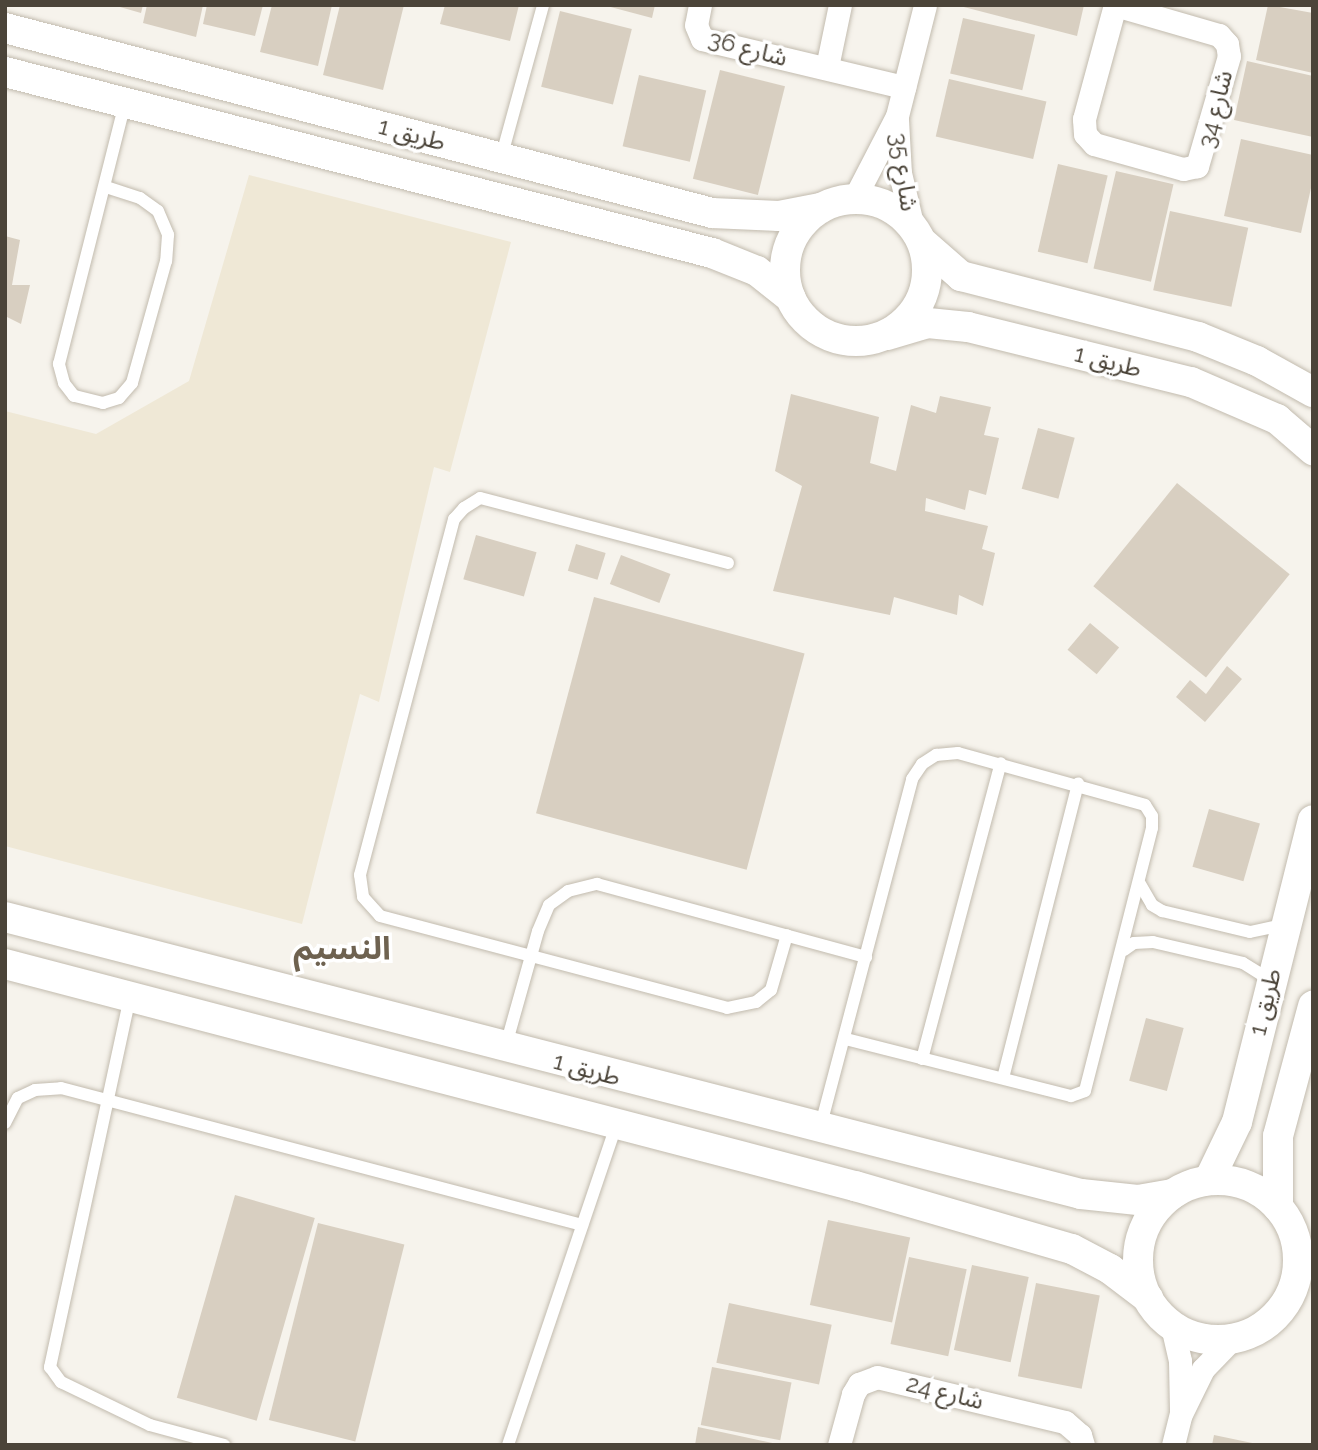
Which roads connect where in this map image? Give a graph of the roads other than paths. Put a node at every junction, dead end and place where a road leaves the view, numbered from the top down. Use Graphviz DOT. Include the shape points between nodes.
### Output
graph roads {
  1 [pos="543,5"];
  2 [pos="700,5"];
  3 [pos="840,5"];
  4 [pos="925,5"];
  5 [pos="1115,5"];
  6 [pos="5,28"];
  7 [pos="827,67"];
  8 [pos="5,72"];
  9 [pos="904,87"];
  10 [pos="125,103"];
  11 [pos="897,116"];
  12 [pos="501,158"];
  13 [pos="106,187"];
  14 [pos="854,199"];
  15 [pos="820,208"];
  16 [pos="918,235"];
  17 [pos="791,298"];
  18 [pos="887,335"];
  19 [pos="1313,392"];
  20 [pos="1313,450"];
  21 [pos="728,563"];
  22 [pos="1001,763"];
  23 [pos="1078,783"];
  24 [pos="1313,820"];
  25 [pos="1140,884"];
  26 [pos="5,917"];
  27 [pos="1284,924"];
  28 [pos="787,935"];
  29 [pos="1124,950"];
  30 [pos="531,953"];
  31 [pos="866,957"];
  32 [pos="5,964"];
  33 [pos="1269,987"];
  34 [pos="130,997"];
  35 [pos="1313,1006"];
  36 [pos="845,1039"];
  37 [pos="505,1047"];
  38 [pos="922,1059"];
  39 [pos="1003,1078"];
  40 [pos="106,1103"];
  41 [pos="5,1123"];
  42 [pos="615,1126"];
  43 [pos="820,1130"];
  44 [pos="1209,1180"];
  45 [pos="1172,1194"];
  46 [pos="1278,1207"];
  47 [pos="582,1225"];
  48 [pos="1147,1298"];
  49 [pos="1172,1326"];
  50 [pos="1232,1339"];
  51 [pos="1181,1414"];
  52 [pos="224,1445"];
  53 [pos="508,1445"];
  54 [pos="839,1445"];
  55 [pos="1083,1445"];
  56 [pos="1172,1445"];
  1 -- 12 [label="lane"];
  2 -- 7 [label="street, شارع 36" via="696,25 702,38"];
  3 -- 7 [label="street"];
  4 -- 9 [label="street, شارع 35"];
  5 -- 5 [label="street, شارع 34" via="1084,119 1085,134 1094,144 1183,169 1197,166 1225,69 1227,44 1219,34"];
  6 -- 12 [label="street, طريق 1"];
  7 -- 9 [label="street, شارع 36"];
  8 -- 10 [label="street, طريق 1"];
  9 -- 11 [label="street, شارع 35"];
  10 -- 13 [label="lane"];
  10 -- 17 [label="street, طريق 1" via="712,253 757,271"];
  11 -- 14 [label="street, شارع 35"];
  11 -- 16 [label="street, شارع 35" via="900,173"];
  12 -- 15 [label="street, طريق 1" via="712,213 779,216"];
  13 -- 13 [label="lane" via="140,198 158,211 168,235 166,261 132,383 119,398 103,403 74,396 64,383 59,364"];
  14 -- 15 [label="street"];
  14 -- 16 [label="street" via="876,201 897,211"];
  15 -- 17 [label="street" via="804,221 789,248 785,278"];
  16 -- 18 [label="street" via="926,282 919,303 905,322"];
  16 -- 19 [label="street, طريق 1" via="961,276 1198,337 1257,361"];
  17 -- 18 [label="street" via="812,325 842,340 865,341"];
  18 -- 20 [label="street, طريق 1" via="928,324 968,327 1191,382 1277,419"];
  21 -- 30 [label="lane" via="480,498 454,519 360,874 363,897 380,916"];
  22 -- 23 [label="lane"];
  22 -- 31 [label="lane" via="958,753 936,755 922,764 912,779"];
  22 -- 38 [label="lane"];
  23 -- 25 [label="lane" via="1133,799 1152,816"];
  23 -- 39 [label="lane"];
  24 -- 27 [label="street, طريق 1"];
  25 -- 27 [label="lane" via="1152,905 1162,911 1250,932"];
  25 -- 29 [label="lane"];
  26 -- 37 [label="street, طريق 1"];
  27 -- 33 [label="street, طريق 1"];
  28 -- 30 [label="lane" via="597,884 568,891 549,905"];
  28 -- 30 [label="lane" via="771,990 756,1002 727,1008"];
  28 -- 31 [label="lane"];
  29 -- 33 [label="lane" via="1134,943 1153,942 1243,963 1262,975"];
  29 -- 39 [label="lane" via="1085,1091 1070,1096"];
  30 -- 37 [label="lane"];
  31 -- 36 [label="lane"];
  32 -- 34 [label="street, طريق 1"];
  33 -- 44 [label="street, طريق 1" via="1237,1122"];
  34 -- 40 [label="lane"];
  34 -- 42 [label="street, طريق 1"];
  35 -- 46 [label="street, طريق 1" via="1278,1136"];
  36 -- 38 [label="lane"];
  36 -- 43 [label="lane"];
  37 -- 43 [label="street, طريق 1"];
  38 -- 39 [label="lane"];
  40 -- 41 [label="lane" via="61,1088 36,1090 18,1098"];
  40 -- 47 [label="lane"];
  40 -- 52 [label="lane" via="50,1360 52,1373 61,1382 150,1425"];
  42 -- 47 [label="lane"];
  42 -- 48 [label="street, طريق 1" via="855,1186 1072,1249 1110,1269"];
  43 -- 45 [label="street, طريق 1" via="1081,1194 1138,1200"];
  44 -- 45 [label="street"];
  44 -- 46 [label="street" via="1235,1181 1258,1190"];
  45 -- 48 [label="street" via="1156,1210 1138,1252"];
  46 -- 50 [label="street" via="1292,1227 1298,1251 1297,1275 1289,1298 1265,1325"];
  47 -- 53 [label="lane"];
  48 -- 49 [label="street"];
  49 -- 50 [label="street" via="1211,1340"];
  49 -- 51 [label="street" via="1180,1361"];
  50 -- 51 [label="street" via="1203,1369"];
  51 -- 56 [label="street"];
  54 -- 55 [label="street, شارع 24" via="853,1394 859,1384 877,1377 1065,1422 1080,1435"];
}
